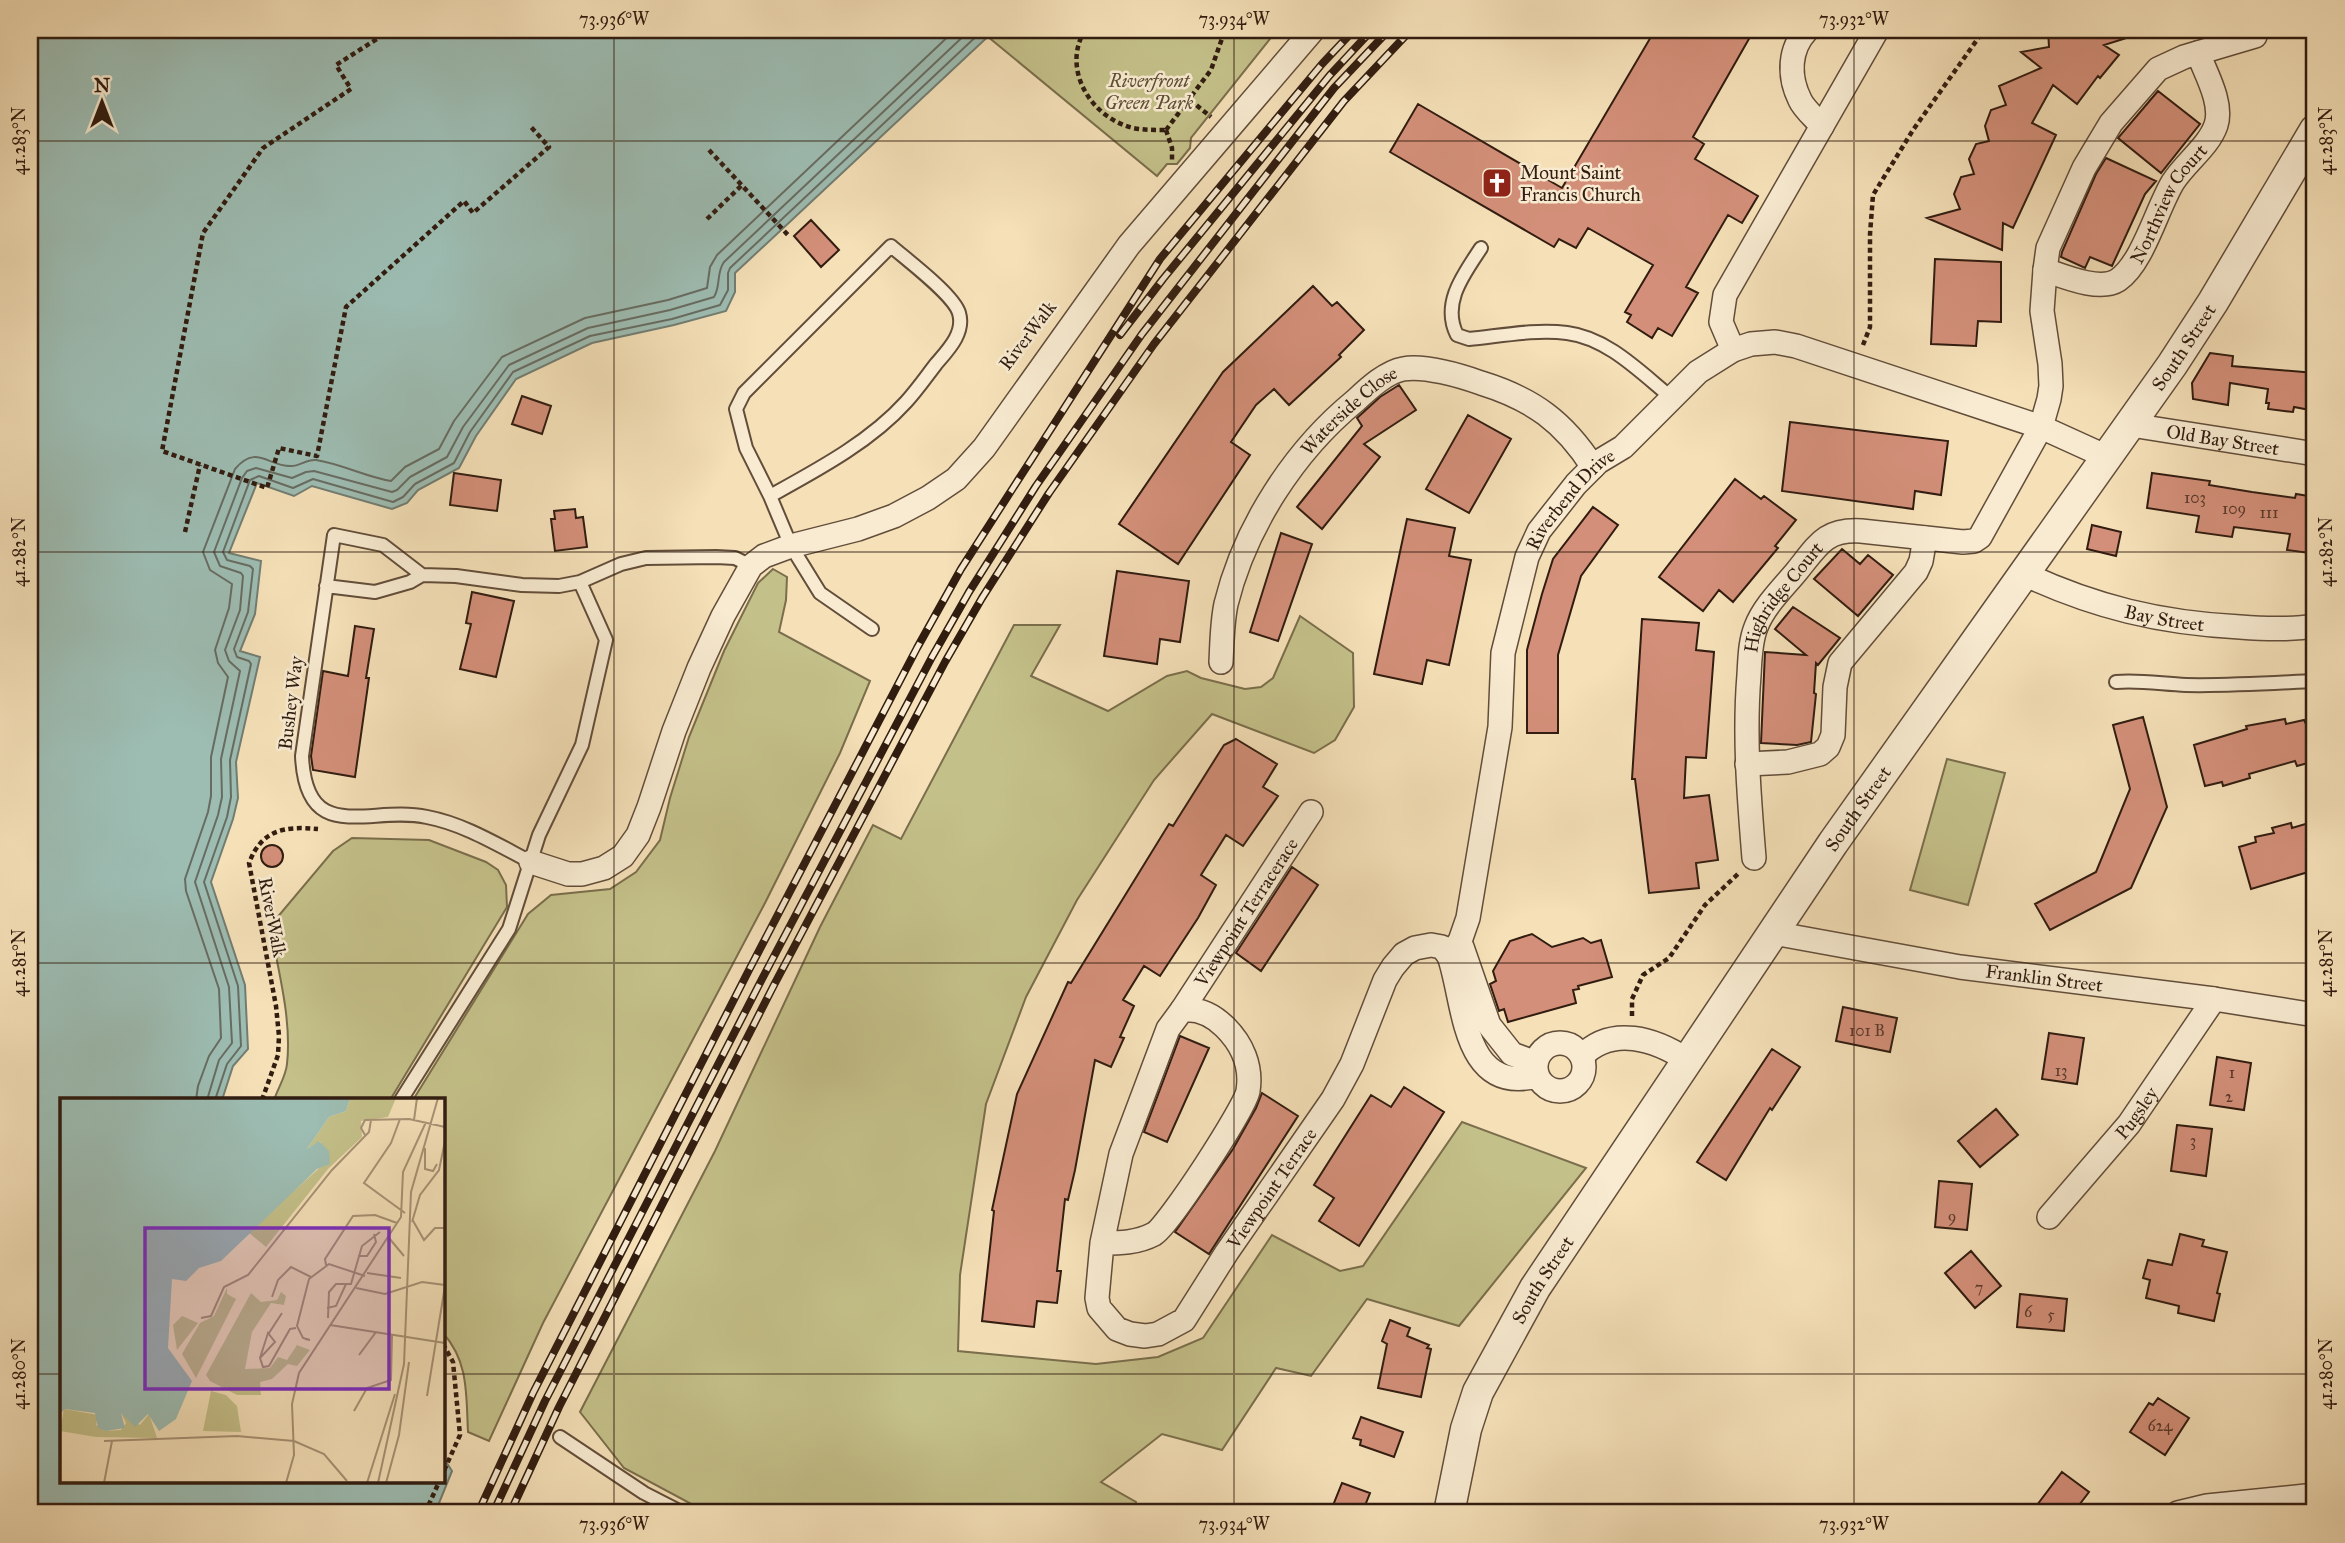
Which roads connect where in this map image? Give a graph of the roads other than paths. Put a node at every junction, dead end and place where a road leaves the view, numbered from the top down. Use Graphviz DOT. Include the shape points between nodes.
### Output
graph roads {
  1 [pos="1313,30"];
  2 [pos="1807,30"];
  3 [pos="1877,30"];
  4 [pos="2255,36"];
  5 [pos="2198,53"];
  6 [pos="1822,126"];
  7 [pos="2315,130"];
  8 [pos="1481,248"];
  9 [pos="2045,270"];
  10 [pos="1733,350"];
  11 [pos="1672,398"];
  12 [pos="2131,425"];
  13 [pos="2040,427"];
  14 [pos="2315,454"];
  15 [pos="2107,457"];
  16 [pos="1592,467"];
  17 [pos="770,495"];
  18 [pos="1925,538"];
  19 [pos="791,546"];
  20 [pos="751,566"];
  21 [pos="2022,573"];
  22 [pos="422,575"];
  23 [pos="580,582"];
  24 [pos="326,586"];
  25 [pos="2315,626"];
  26 [pos="872,629"];
  27 [pos="1220,662"];
  28 [pos="2315,681"];
  29 [pos="2116,682"];
  30 [pos="1747,764"];
  31 [pos="1311,812"];
  32 [pos="1754,858"];
  33 [pos="531,862"];
  34 [pos="1773,933"];
  35 [pos="1455,948"];
  36 [pos="2214,999"];
  37 [pos="1182,1010"];
  38 [pos="2315,1016"];
  39 [pos="1582,1056"];
  40 [pos="1687,1060"];
  41 [pos="1536,1070"];
  42 [pos="402,1098"];
  43 [pos="2049,1217"];
  44 [pos="1102,1243"];
  45 [pos="560,1437"];
  46 [pos="2315,1494"];
  47 [pos="683,1513"];
  48 [pos="1449,1513"];
  49 [pos="2178,1513"];
  1 -- 19 [label="street" via="1129,245 984,448 956,479 894,516"];
  2 -- 6 [label="street" via="1794,48 1793,75 1800,101"];
  3 -- 6 [label="street"];
  4 -- 5 [label="street"];
  5 -- 9 [label="street" via="2158,69 2111,123 2056,228"];
  5 -- 9 [label="street, Northview Court" via="2217,107 2215,126 2174,181 2130,266 2117,281 2103,284"];
  6 -- 10 [label="street" via="1725,295 1721,322"];
  7 -- 12 [label="street, South Street" via="2213,302"];
  8 -- 11 [label="lane" via="1453,300 1457,335 1469,339 1541,332 1583,337 1629,362"];
  9 -- 13 [label="street" via="2042,311 2051,386"];
  10 -- 11 [label="street, Riverbend Drive" via="1698,372"];
  10 -- 13 [label="street, Riverbend Drive" via="1775,342 1796,346"];
  11 -- 16 [label="street, Riverbend Drive" via="1623,447"];
  12 -- 14 [label="street, Old Bay Street"];
  12 -- 15 [label="street, South Street"];
  13 -- 15 [label="street, Riverbend Drive"];
  13 -- 18 [label="street, Highridge Court" via="1980,537 1963,542"];
  15 -- 21 [label="street, South Street"];
  16 -- 27 [label="street, Waterside Close" via="1555,420 1508,393 1445,373 1396,371 1329,424 1275,493 1234,577"];
  16 -- 35 [label="street, Riverbend Drive" via="1539,531 1527,557 1503,653 1500,727 1468,918"];
  17 -- 17 [label="lane" via="878,427 905,403 955,342 959,312 951,299 891,246 744,393 736,409 746,448"];
  17 -- 19 [label="lane"];
  18 -- 30 [label="street" via="1916,572 1840,663 1828,747 1798,760"];
  18 -- 30 [label="street, Highridge Court" via="1853,531 1831,534 1765,611 1751,643"];
  19 -- 20 [label="street"];
  19 -- 26 [label="lane" via="820,593"];
  20 -- 23 [label="lane" via="735,558 646,558"];
  20 -- 33 [label="street" via="699,668 631,846 604,868 582,874"];
  21 -- 25 [label="street, Bay Street" via="2086,601 2173,621 2264,629"];
  21 -- 34 [label="street, South Street"];
  22 -- 23 [label="lane" via="522,585"];
  22 -- 24 [label="lane" via="375,592"];
  22 -- 24 [label="lane, Bushey Way" via="383,545 334,535"];
  23 -- 33 [label="lane" via="606,640 582,745"];
  24 -- 33 [label="lane, Bushey Way" via="302,756 307,788 316,805 333,815 433,818"];
  28 -- 29 [label="lane" via="2232,685"];
  30 -- 32 [label="street, Highridge Court"];
  31 -- 37 [label="street, Viewpoint Terracerace"];
  33 -- 42 [label="lane" via="509,929"];
  34 -- 36 [label="street, Franklin Street" via="1960,967"];
  34 -- 40 [label="street, South Street"];
  35 -- 41 [label="street" via="1489,1025 1512,1055"];
  35 -- 44 [label="street, Viewpoint Terrace" via="1423,946 1404,954 1393,967 1333,1099 1184,1320 1144,1336 1117,1329 1107,1320 1097,1298"];
  36 -- 38 [label="street, Franklin Street"];
  36 -- 43 [label="street, Pugsley" via="2129,1124"];
  37 -- 44 [label="street, Viewpoint Terrace" via="1168,1029 1121,1154"];
  37 -- 44 [label="street" via="1212,1017 1228,1031 1244,1053 1248,1091 1162,1227 1139,1241"];
  39 -- 40 [label="street" via="1603,1041 1632,1038 1648,1040"];
  39 -- 41 [label="street" via="1566,1043 1556,1043 1539,1054"];
  39 -- 41 [label="street" via="1584,1074 1573,1088 1555,1091 1544,1086"];
  40 -- 48 [label="street, South Street" via="1535,1288 1478,1392"];
  45 -- 47 [label="lane"];
  46 -- 49 [label="street"];
}
